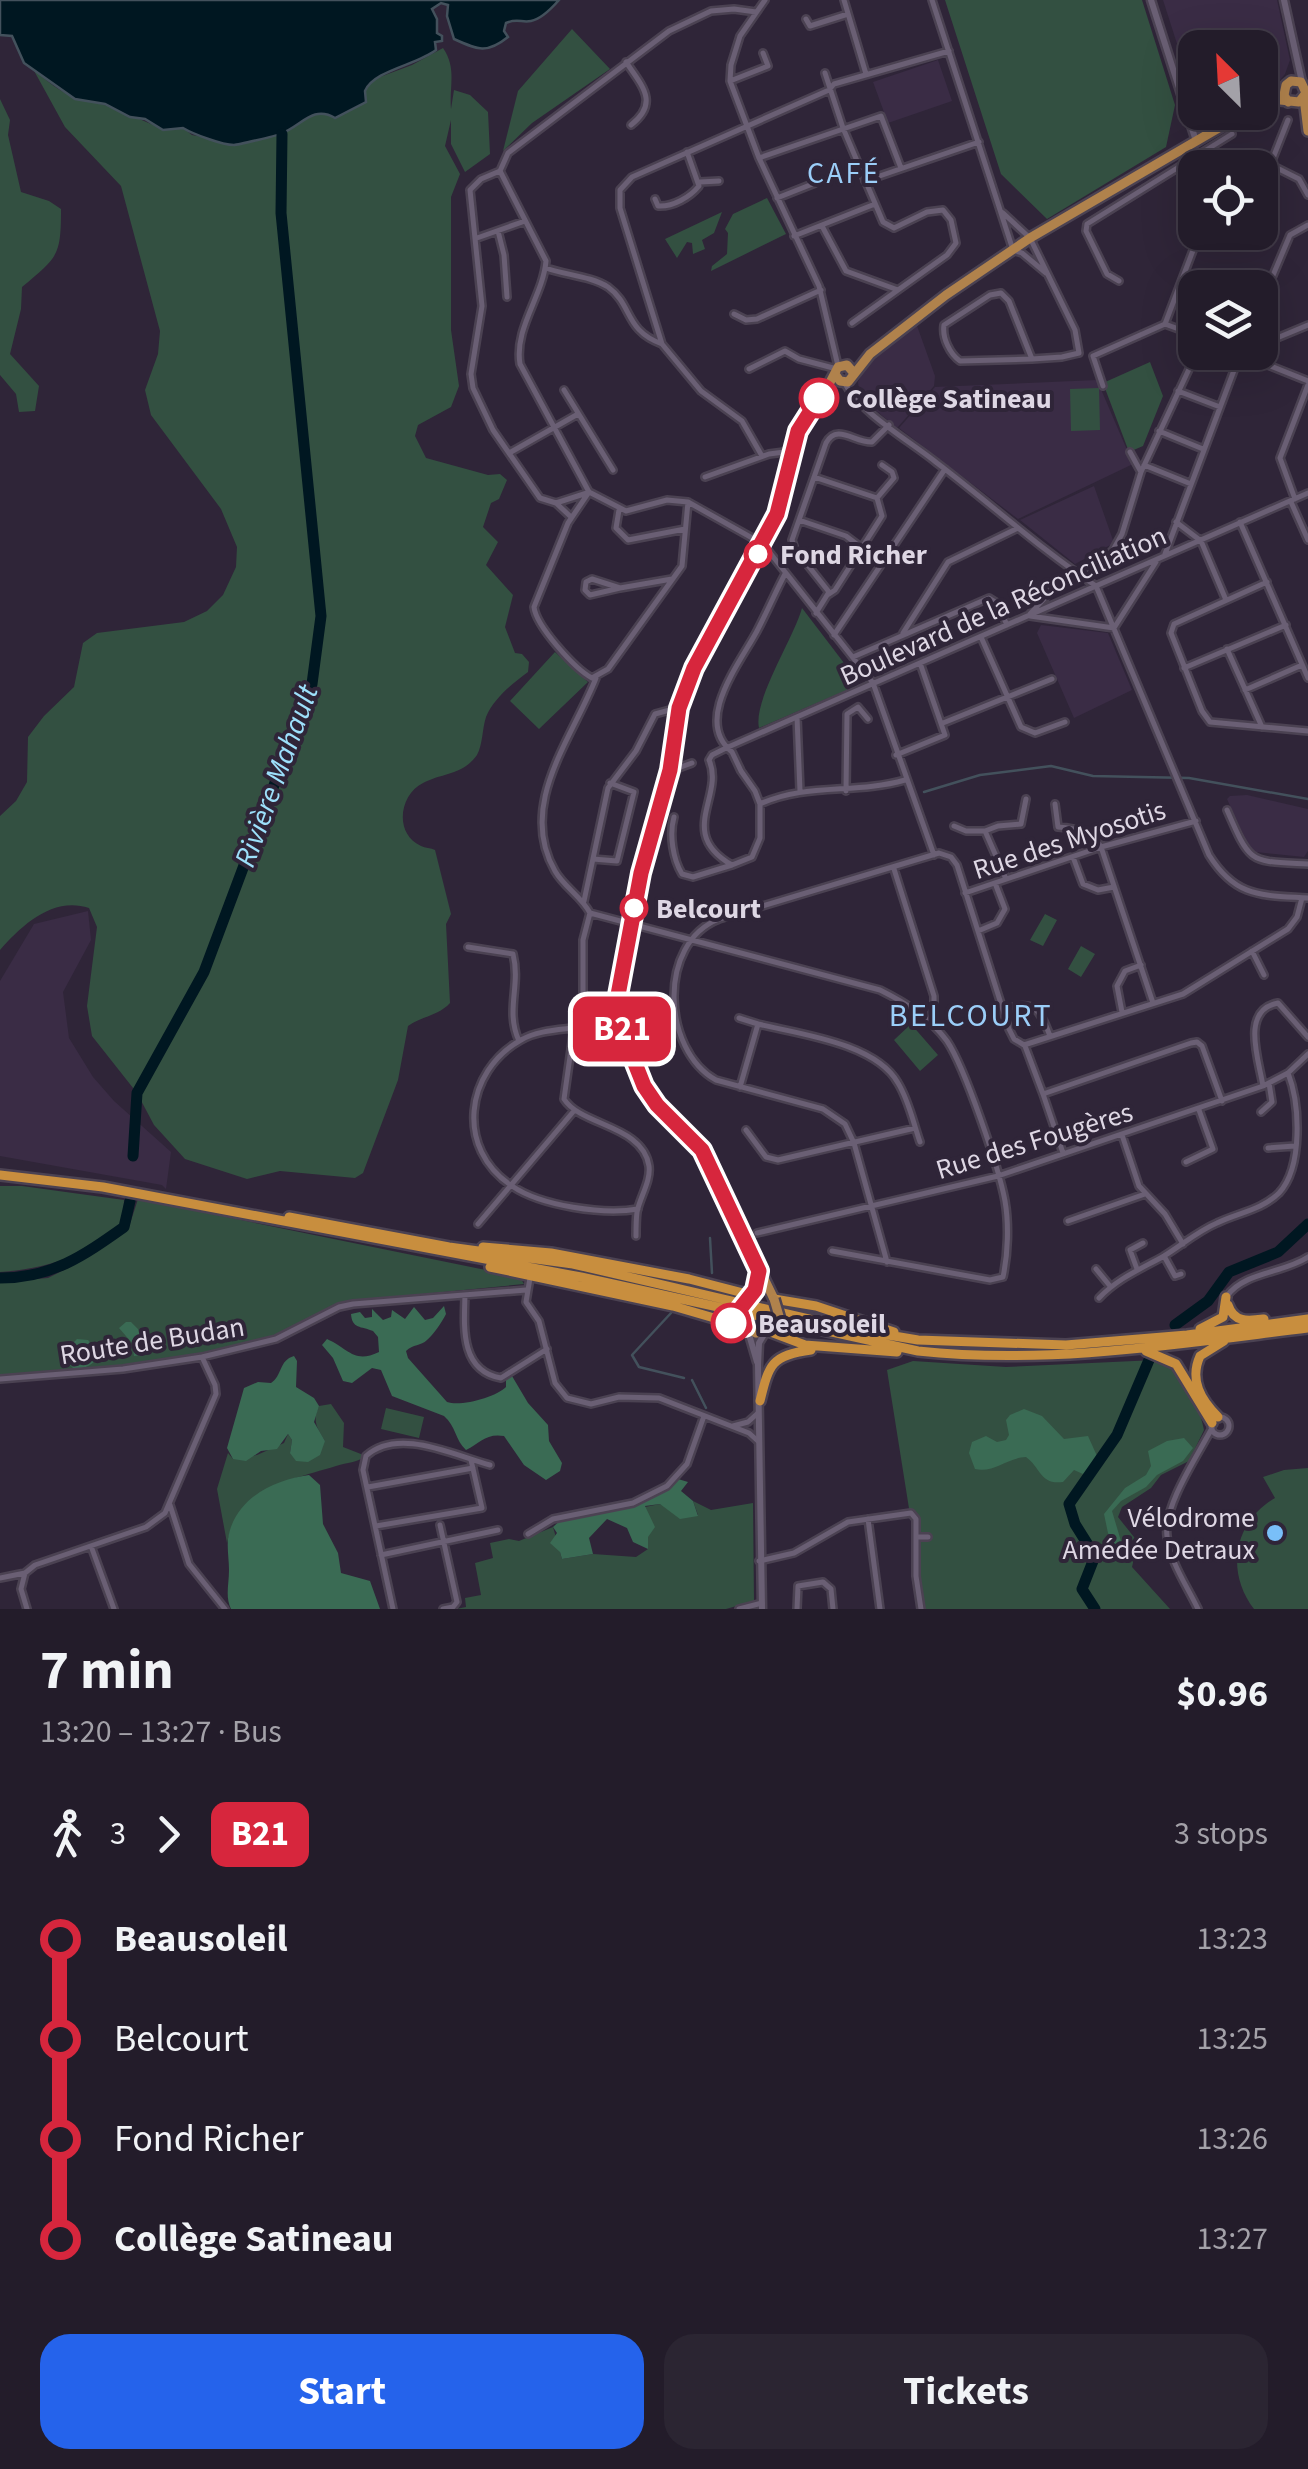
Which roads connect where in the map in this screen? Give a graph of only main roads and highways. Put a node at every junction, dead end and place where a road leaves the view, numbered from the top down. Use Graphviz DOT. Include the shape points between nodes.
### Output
graph roads {
  1 [pos="1286,85"];
  2 [pos="1278,92"];
  3 [pos="1304,98"];
  4 [pos="1278,100"];
  5 [pos="1290,102"];
  6 [pos="1305,118"];
  7 [pos="1215,130"];
  8 [pos="1308,131"];
  9 [pos="0,1173"];
  10 [pos="449,1250"];
  11 [pos="759,1271"];
  12 [pos="752,1294"];
  13 [pos="773,1298"];
  14 [pos="1308,1317"];
  15 [pos="746,1328"];
  16 [pos="1308,1328"];
  17 [pos="767,1331"];
  18 [pos="1232,1337"];
  19 [pos="1149,1339"];
  20 [pos="1121,1342"];
  21 [pos="833,1347"];
  22 [pos="1139,1350"];
  23 [pos="918,1351"];
  24 [pos="760,1406"];
  1 -- 2 [label="main road"];
  1 -- 3 [label="main road" via="1303,84"];
  1 -- 5 [label="main road"];
  3 -- 5 [label="main road"];
  3 -- 6 [label="main road"];
  4 -- 5 [label="main road"];
  5 -- 6 [label="main road"];
  6 -- 8 [label="main road"];
  7 -- 11 [label="main road" via="1030,238 919,314 825,392 805,416 763,544 694,668 644,858 618,995 623,1033 644,1086 702,1150"];
  9 -- 10 [label="highway"];
  10 -- 12 [label="highway" via="551,1252"];
  10 -- 15 [label="highway" via="531,1277"];
  10 -- 20 [label="highway" via="572,1264 890,1336 1017,1345"];
  10 -- 23 [label="highway"];
  11 -- 12 [label="main road"];
  11 -- 13 [label="main road"];
  12 -- 13 [label="main road"];
  12 -- 15 [label="main road, bridge" via="740,1309"];
  13 -- 17 [label="main road, bridge" via="779,1316"];
  13 -- 20 [label="highway" via="914,1334 986,1342"];
  14 -- 19 [label="highway"];
  14 -- 19 [label="highway" via="1238,1319 1226,1297 1216,1323"];
  15 -- 17 [label="main road"];
  16 -- 18 [label="highway"];
  17 -- 21 [label="highway"];
  18 -- 22 [label="highway"];
  18 -- 22 [label="highway" via="1196,1365 1197,1386 1214,1423 1176,1364"];
  19 -- 20 [label="highway"];
  21 -- 23 [label="highway"];
  21 -- 24 [label="highway" via="779,1358"];
  22 -- 23 [label="highway" via="1020,1356"];
}
